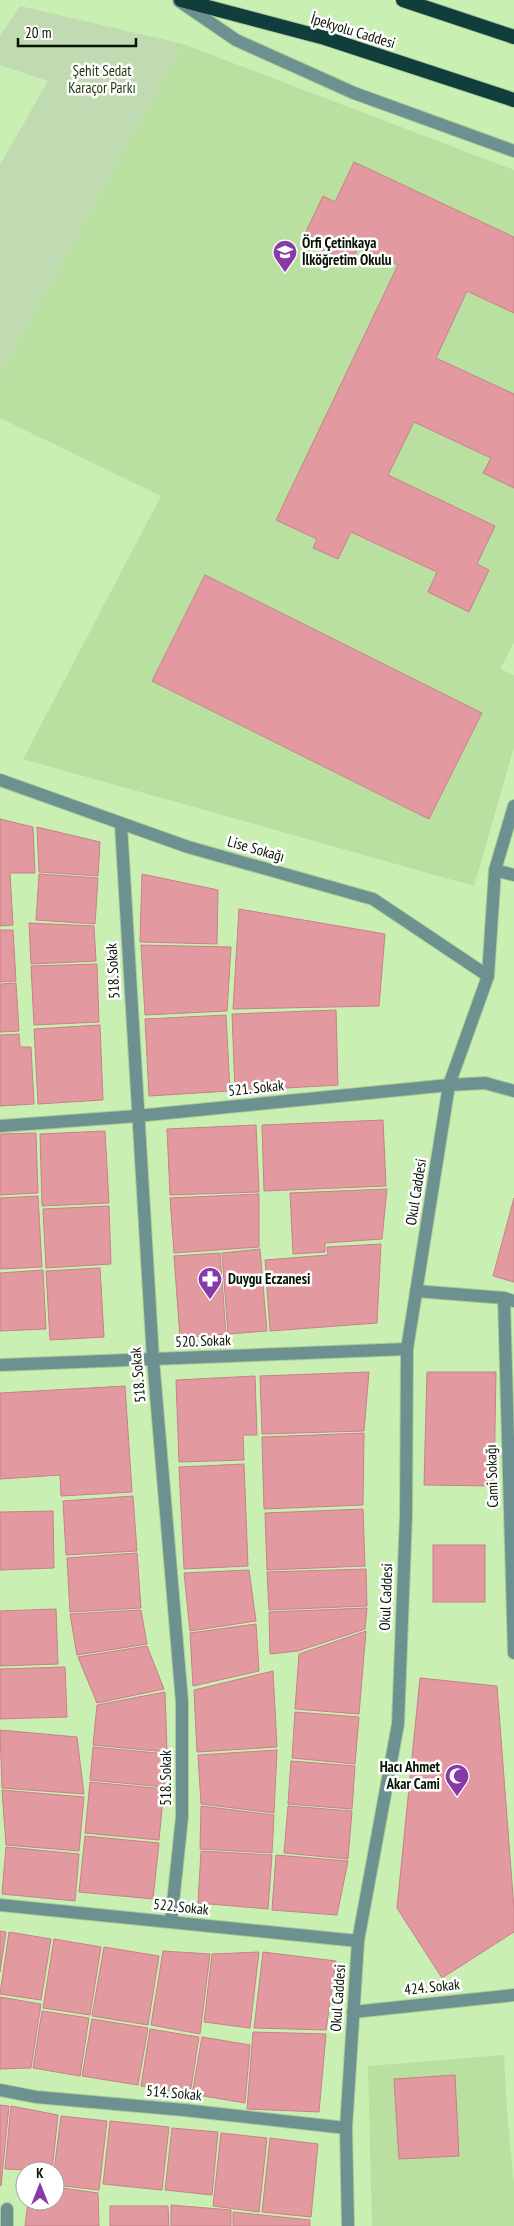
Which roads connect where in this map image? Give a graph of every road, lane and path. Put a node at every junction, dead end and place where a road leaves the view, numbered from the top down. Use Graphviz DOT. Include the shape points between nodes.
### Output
graph roads {
  1 [pos="179,0"];
  2 [pos="403,0"];
  3 [pos="514,37"];
  4 [pos="514,100"];
  5 [pos="514,151"];
  6 [pos="0,780"];
  7 [pos="514,806"];
  8 [pos="121,825"];
  9 [pos="495,870"];
  10 [pos="514,875"];
  11 [pos="488,976"];
  12 [pos="449,1086"];
  13 [pos="514,1091"];
  14 [pos="137,1116"];
  15 [pos="0,1126"];
  16 [pos="416,1291"];
  17 [pos="509,1300"];
  18 [pos="407,1350"];
  19 [pos="153,1359"];
  20 [pos="0,1365"];
  21 [pos="514,1653"];
  22 [pos="0,1905"];
  23 [pos="170,1922"];
  24 [pos="358,1941"];
  25 [pos="514,1995"];
  26 [pos="353,2012"];
  27 [pos="0,2090"];
  28 [pos="346,2128"];
  29 [pos="7,2209"];
  30 [pos="7,2226"];
  31 [pos="348,2226"];
  1 -- 4 [label="highway, İpekyolu Caddesi" via="325,38"];
  1 -- 5 [label="street" via="236,40 354,93"];
  2 -- 3 [label="highway"];
  6 -- 8 [label="street, Lise Sokağı"];
  7 -- 9 [label="street, Okul Caddesi"];
  8 -- 11 [label="street, Lise Sokağı" via="373,899"];
  8 -- 14 [label="street, 518. Sokak"];
  9 -- 10 [label="street"];
  9 -- 11 [label="street, Okul Caddesi"];
  11 -- 12 [label="street, Okul Caddesi"];
  12 -- 13 [label="street, 521. Sokak" via="485,1084"];
  12 -- 14 [label="street, 521. Sokak"];
  12 -- 16 [label="street, Okul Caddesi"];
  14 -- 15 [label="street, 521. Sokak"];
  14 -- 19 [label="street, 518. Sokak"];
  16 -- 17 [label="street"];
  16 -- 18 [label="street, Okul Caddesi"];
  17 -- 21 [label="street, Cami Sokağı"];
  18 -- 19 [label="street, 520. Sokak"];
  18 -- 24 [label="street, Okul Caddesi" via="406,1515 398,1724"];
  19 -- 20 [label="street, 520. Sokak"];
  19 -- 23 [label="street, 518. Sokak" via="182,1702 182,1817"];
  22 -- 23 [label="street, 522. Sokak"];
  23 -- 24 [label="street, 522. Sokak"];
  24 -- 26 [label="street, Okul Caddesi"];
  25 -- 26 [label="street, 424. Sokak"];
  26 -- 28 [label="street, Okul Caddesi"];
  27 -- 28 [label="street, 514. Sokak" via="36,2097"];
  28 -- 31 [label="street, Okul Caddesi"];
  29 -- 30 [label="street"];
}
